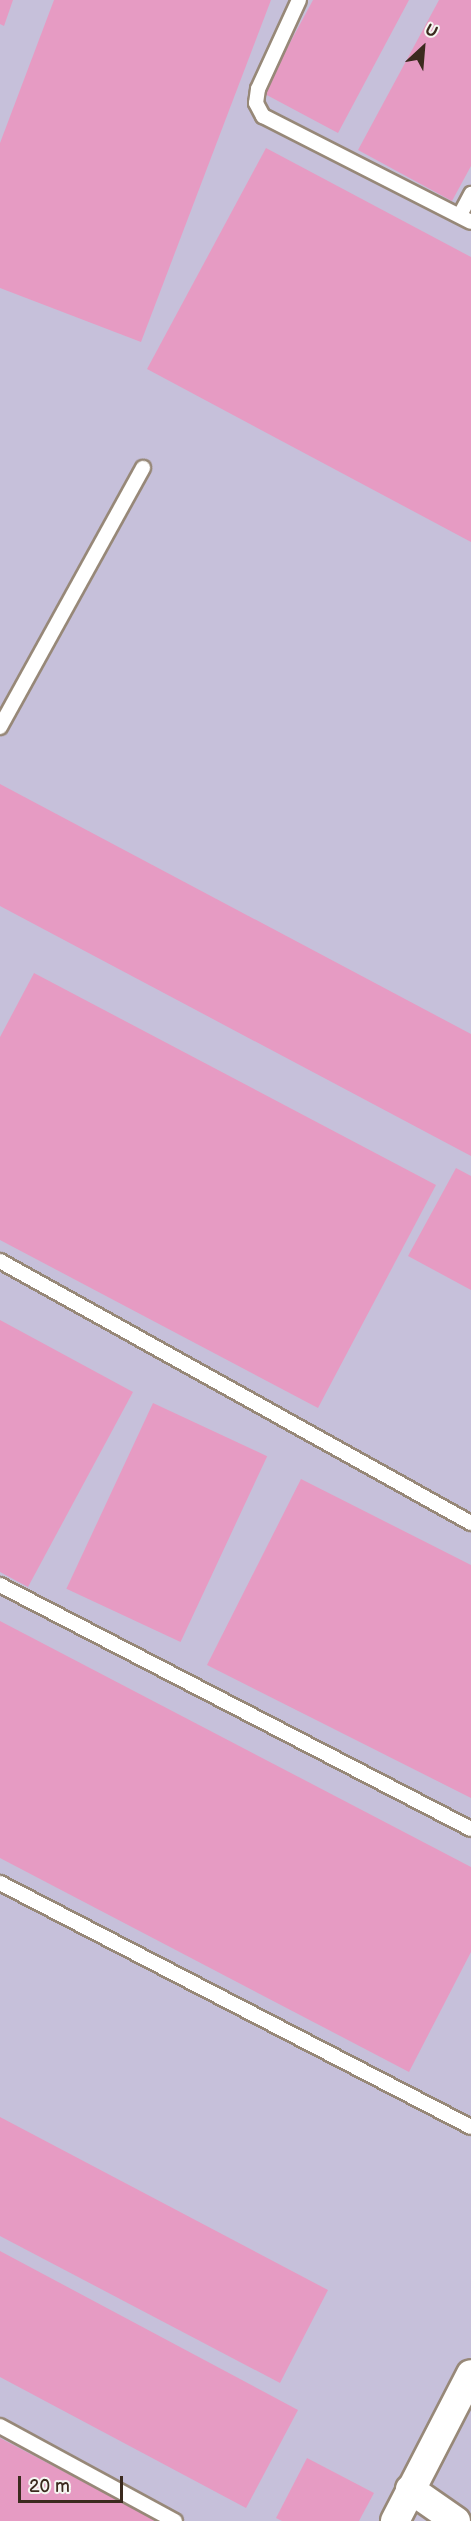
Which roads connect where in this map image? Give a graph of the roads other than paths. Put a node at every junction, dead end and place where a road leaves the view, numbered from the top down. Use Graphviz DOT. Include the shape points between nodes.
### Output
graph roads {
  1 [pos="299,0"];
  2 [pos="471,194"];
  3 [pos="465,218"];
  4 [pos="143,468"];
  5 [pos="0,727"];
  6 [pos="0,1261"];
  7 [pos="471,1523"];
  8 [pos="0,1585"];
  9 [pos="471,1829"];
  10 [pos="0,1883"];
  11 [pos="471,2127"];
  12 [pos="471,2374"];
  13 [pos="0,2426"];
  14 [pos="410,2489"];
  15 [pos="176,2521"];
  16 [pos="394,2521"];
  17 [pos="456,2521"];
  1 -- 3 [label="lane" via="258,89 256,103 262,116"];
  2 -- 3 [label="lane"];
  4 -- 5 [label="lane"];
  6 -- 7 [label="lane"];
  8 -- 9 [label="lane"];
  10 -- 11 [label="lane"];
  12 -- 14 [label="street"];
  13 -- 15 [label="lane"];
  14 -- 16 [label="street"];
  14 -- 17 [label="street"];
}
